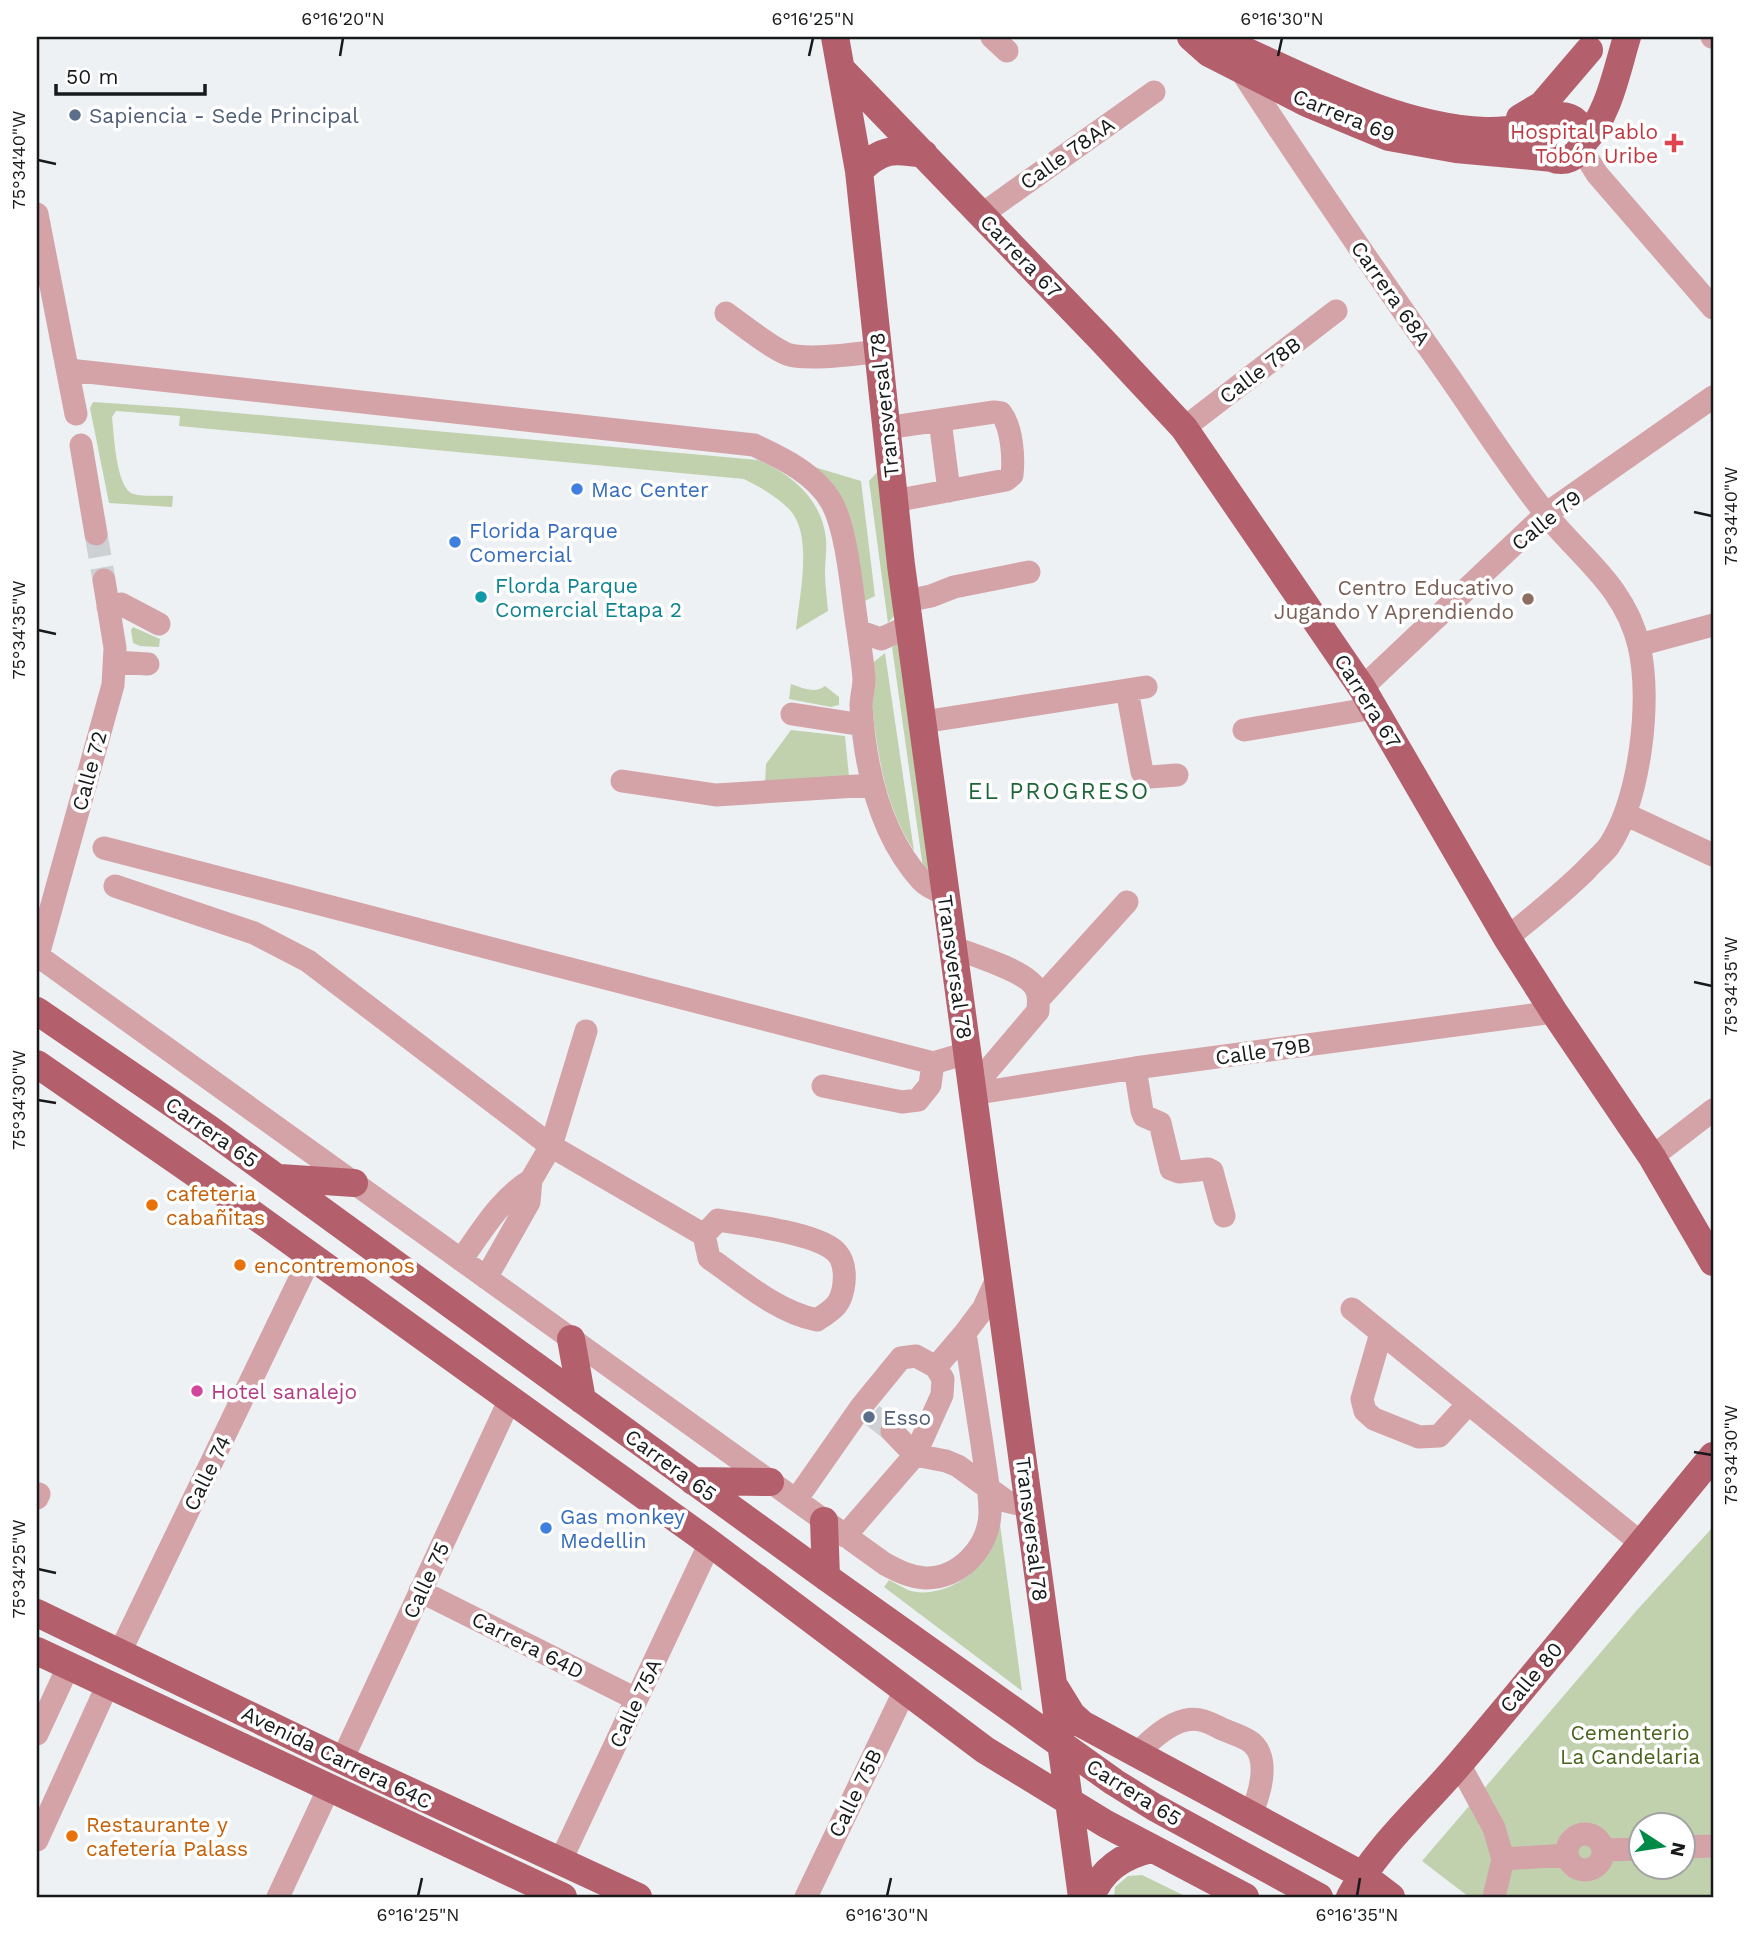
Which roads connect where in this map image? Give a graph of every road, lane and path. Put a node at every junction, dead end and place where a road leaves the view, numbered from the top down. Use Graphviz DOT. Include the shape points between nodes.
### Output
graph roads {
  1 [pos="835,37"];
  2 [pos="1627,37"];
  3 [pos="1591,43"];
  4 [pos="1221,45"];
  5 [pos="841,69"];
  6 [pos="1154,92"];
  7 [pos="1551,119"];
  8 [pos="1486,131"];
  9 [pos="1571,152"];
  10 [pos="924,154"];
  11 [pos="859,171"];
  12 [pos="981,215"];
  13 [pos="38,226"];
  14 [pos="1713,308"];
  15 [pos="1336,311"];
  16 [pos="726,313"];
  17 [pos="878,351"];
  18 [pos="69,370"];
  19 [pos="1713,397"];
  20 [pos="76,414"];
  21 [pos="940,420"];
  22 [pos="886,428"];
  23 [pos="1184,428"];
  24 [pos="81,446"];
  25 [pos="949,491"];
  26 [pos="894,501"];
  27 [pos="1546,514"];
  28 [pos="96,534"];
  29 [pos="1029,572"];
  30 [pos="104,580"];
  31 [pos="108,607"];
  32 [pos="907,613"];
  33 [pos="159,624"];
  34 [pos="1713,625"];
  35 [pos="858,631"];
  36 [pos="881,639"];
  37 [pos="1639,645"];
  38 [pos="861,661"];
  39 [pos="116,662"];
  40 [pos="148,664"];
  41 [pos="1368,698"];
  42 [pos="792,714"];
  43 [pos="922,722"];
  44 [pos="863,725"];
  45 [pos="1244,730"];
  46 [pos="1177,775"];
  47 [pos="622,781"];
  48 [pos="873,785"];
  49 [pos="1625,814"];
  50 [pos="104,848"];
  51 [pos="1713,855"];
  52 [pos="115,886"];
  53 [pos="945,894"];
  54 [pos="1127,902"];
  55 [pos="1507,938"];
  56 [pos="953,947"];
  57 [pos="37,958"];
  58 [pos="1039,999"];
  59 [pos="37,1011"];
  60 [pos="1554,1012"];
  61 [pos="586,1031"];
  62 [pos="967,1053"];
  63 [pos="933,1063"];
  64 [pos="39,1068"];
  65 [pos="1135,1068"];
  66 [pos="823,1086"];
  67 [pos="972,1092"];
  68 [pos="1713,1110"];
  69 [pos="551,1146"];
  70 [pos="1652,1157"];
  71 [pos="277,1178"];
  72 [pos="531,1180"];
  73 [pos="354,1183"];
  74 [pos="1224,1216"];
  75 [pos="704,1235"];
  76 [pos="312,1256"];
  77 [pos="461,1260"];
  78 [pos="1713,1262"];
  79 [pos="486,1278"];
  80 [pos="997,1279"];
  81 [pos="1352,1310"];
  82 [pos="965,1333"];
  83 [pos="1381,1333"];
  84 [pos="571,1339"];
  85 [pos="936,1367"];
  86 [pos="510,1399"];
  87 [pos="582,1400"];
  88 [pos="1468,1404"];
  89 [pos="892,1431"];
  90 [pos="915,1455"];
  91 [pos="1713,1456"];
  92 [pos="693,1481"];
  93 [pos="770,1482"];
  94 [pos="989,1488"];
  95 [pos="796,1500"];
  96 [pos="1030,1507"];
  97 [pos="835,1528"];
  98 [pos="710,1543"];
  99 [pos="1642,1544"];
  100 [pos="826,1577"];
  101 [pos="420,1591"];
  102 [pos="37,1613"];
  103 [pos="37,1651"];
  104 [pos="120,1652"];
  105 [pos="69,1665"];
  106 [pos="1051,1680"];
  107 [pos="108,1684"];
  108 [pos="905,1690"];
  109 [pos="636,1699"];
  110 [pos="37,1734"];
  111 [pos="1059,1744"];
  112 [pos="1136,1754"];
  113 [pos="342,1760"];
  114 [pos="1459,1764"];
  115 [pos="329,1788"];
  116 [pos="1202,1790"];
  117 [pos="1068,1801"];
  118 [pos="1154,1807"];
  119 [pos="1250,1816"];
  120 [pos="37,1840"];
  121 [pos="1151,1849"];
  122 [pos="1628,1849"];
  123 [pos="1503,1859"];
  124 [pos="560,1862"];
  125 [pos="1356,1886"];
  126 [pos="551,1895"];
  127 [pos="278,1897"];
  128 [pos="638,1897"];
  129 [pos="806,1897"];
  130 [pos="1082,1897"];
  131 [pos="1091,1897"];
  132 [pos="1245,1897"];
  133 [pos="1319,1897"];
  134 [pos="1391,1897"];
  135 [pos="1494,1897"];
  1 -- 5 [label="main road, Transversal 78"];
  2 -- 9 [label="main road" via="1604,111 1592,134"];
  3 -- 7 [label="main road"];
  3 -- 8 [label="main road" via="1542,105"];
  4 -- 8 [label="main road, Carrera 69" via="1388,112 1436,125"];
  4 -- 9 [label="main road, Carrera 69" via="1307,103 1389,137 1456,149"];
  4 -- 27 [label="street, Carrera 68A"];
  5 -- 10 [label="main road, Carrera 67"];
  5 -- 11 [label="main road, Transversal 78"];
  6 -- 12 [label="street, Calle 78AA"];
  7 -- 8 [label="main road, Carrera 69" via="1513,130"];
  7 -- 9 [label="main road" via="1570,117 1580,125 1583,130"];
  7 -- 9 [label="main road" via="1541,130 1540,143 1547,155"];
  9 -- 14 [label="street, Carrera 69" via="1597,174"];
  10 -- 11 [label="main road" via="891,150 872,158"];
  10 -- 12 [label="main road, Carrera 67"];
  11 -- 17 [label="main road, Transversal 78"];
  12 -- 23 [label="main road, Carrera 67"];
  13 -- 18 [label="street"];
  15 -- 23 [label="street, Calle 78B"];
  16 -- 17 [label="street" via="790,355"];
  17 -- 22 [label="main road, Transversal 78"];
  18 -- 20 [label="street"];
  18 -- 35 [label="street" via="754,445 794,465 831,502 843,536"];
  19 -- 27 [label="street, Calle 79"];
  21 -- 22 [label="street"];
  21 -- 25 [label="street"];
  21 -- 25 [label="street" via="1001,413 1006,419 1013,465 1006,480"];
  22 -- 26 [label="main road, Transversal 78"];
  23 -- 41 [label="main road, Carrera 67"];
  24 -- 28 [label="street"];
  25 -- 26 [label="street"];
  26 -- 32 [label="main road, Transversal 78"];
  27 -- 37 [label="street" via="1600,571 1624,607"];
  27 -- 41 [label="street, Calle 79"];
  29 -- 32 [label="street" via="954,587"];
  30 -- 31 [label="street, Calle 72"];
  31 -- 33 [label="street" via="121,604"];
  31 -- 39 [label="street, Calle 72"];
  32 -- 36 [label="street"];
  32 -- 43 [label="main road, Transversal 78"];
  34 -- 37 [label="street"];
  35 -- 36 [label="street"];
  35 -- 38 [label="street"];
  36 -- 38 [label="street"];
  37 -- 49 [label="street" via="1642,728 1637,774"];
  38 -- 44 [label="street"];
  39 -- 40 [label="street"];
  39 -- 57 [label="street, Calle 72"];
  41 -- 45 [label="street"];
  41 -- 55 [label="main road, Carrera 67"];
  42 -- 44 [label="street"];
  43 -- 46 [label="street" via="1137,689 1142,772 1150,777"];
  43 -- 53 [label="main road, Transversal 78"];
  44 -- 48 [label="street"];
  47 -- 48 [label="street" via="716,795"];
  48 -- 53 [label="street" via="893,839 923,884"];
  49 -- 51 [label="street"];
  49 -- 55 [label="street" via="1608,847 1560,896"];
  50 -- 63 [label="street"];
  52 -- 69 [label="street" via="254,933 308,961"];
  53 -- 56 [label="main road, Transversal 78"];
  54 -- 58 [label="street"];
  55 -- 60 [label="main road, Carrera 67"];
  56 -- 58 [label="street" via="1028,978"];
  56 -- 62 [label="main road, Transversal 78"];
  57 -- 73 [label="street"];
  58 -- 67 [label="street" via="1038,1011"];
  59 -- 71 [label="main road, Carrera 65"];
  60 -- 65 [label="street, Calle 79B"];
  60 -- 70 [label="main road, Carrera 67"];
  61 -- 69 [label="street"];
  62 -- 63 [label="street"];
  62 -- 67 [label="main road, Transversal 78"];
  63 -- 66 [label="street" via="930,1084 918,1100 902,1102"];
  64 -- 76 [label="main road, Carrera 65"];
  65 -- 67 [label="street, Calle 79B"];
  65 -- 74 [label="street" via="1142,1111 1160,1123 1171,1169 1212,1171"];
  67 -- 80 [label="main road, Transversal 78"];
  68 -- 70 [label="street"];
  69 -- 72 [label="street"];
  69 -- 75 [label="street"];
  70 -- 78 [label="main road, Carrera 67"];
  71 -- 73 [label="main road"];
  71 -- 87 [label="main road, Carrera 65"];
  72 -- 77 [label="street" via="498,1208"];
  72 -- 79 [label="street" via="529,1202"];
  73 -- 77 [label="street"];
  75 -- 75 [label="street" via="709,1258 797,1316 817,1320 836,1308 845,1270 836,1252 811,1238 718,1220"];
  76 -- 86 [label="main road, Carrera 65"];
  76 -- 104 [label="street, Calle 74"];
  77 -- 79 [label="street"];
  79 -- 84 [label="street"];
  80 -- 82 [label="street"];
  80 -- 96 [label="main road, Transversal 78"];
  81 -- 83 [label="street"];
  82 -- 85 [label="street"];
  82 -- 94 [label="street"];
  83 -- 88 [label="street"];
  83 -- 88 [label="street" via="1362,1399 1365,1411 1374,1419 1419,1437 1439,1436"];
  84 -- 87 [label="main road"];
  84 -- 93 [label="street"];
  85 -- 90 [label="street" via="943,1379 942,1395"];
  85 -- 95 [label="street" via="916,1356 901,1358"];
  86 -- 98 [label="main road, Carrera 65"];
  86 -- 101 [label="street, Calle 75"];
  87 -- 92 [label="main road, Carrera 65"];
  88 -- 99 [label="street"];
  89 -- 90 [label="street"];
  90 -- 94 [label="street" via="958,1466"];
  90 -- 97 [label="street"];
  91 -- 99 [label="main road, Calle 80"];
  92 -- 93 [label="main road"];
  92 -- 100 [label="main road, Carrera 65"];
  93 -- 95 [label="street"];
  94 -- 96 [label="street" via="1006,1501"];
  94 -- 97 [label="street" via="990,1516 979,1549 948,1575 926,1578 906,1574"];
  95 -- 97 [label="street"];
  96 -- 106 [label="main road, Transversal 78"];
  97 -- 100 [label="main road"];
  98 -- 108 [label="main road, Carrera 65"];
  98 -- 109 [label="street, Calle 75A"];
  99 -- 114 [label="main road, Calle 80"];
  100 -- 111 [label="main road, Carrera 65"];
  101 -- 109 [label="street, Carrera 64D"];
  101 -- 113 [label="street, Calle 75"];
  102 -- 104 [label="main road, Avenida Carrera 64C"];
  103 -- 105 [label="main road, Avenida Carrera 64C"];
  104 -- 113 [label="main road, Avenida Carrera 64C"];
  105 -- 107 [label="main road, Avenida Carrera 64C"];
  105 -- 110 [label="street"];
  106 -- 111 [label="main road, Transversal 78"];
  106 -- 112 [label="main road" via="1064,1705 1082,1724"];
  107 -- 115 [label="main road, Avenida Carrera 64C"];
  107 -- 120 [label="street"];
  108 -- 117 [label="main road, Carrera 65" via="985,1750"];
  108 -- 129 [label="street, Calle 75B"];
  109 -- 124 [label="street, Calle 75A"];
  111 -- 117 [label="main road, Transversal 78"];
  111 -- 118 [label="main road, Carrera 65"];
  112 -- 116 [label="main road"];
  112 -- 119 [label="street" via="1166,1729 1199,1718 1252,1743 1261,1755 1262,1767"];
  113 -- 124 [label="main road, Avenida Carrera 64C"];
  114 -- 123 [label="street" via="1494,1828"];
  114 -- 125 [label="main road, Calle 80"];
  115 -- 126 [label="main road, Avenida Carrera 64C"];
  115 -- 127 [label="street"];
  116 -- 118 [label="main road"];
  116 -- 119 [label="main road"];
  117 -- 121 [label="main road, Carrera 65"];
  117 -- 130 [label="main road, Transversal 78"];
  118 -- 133 [label="main road, Carrera 65"];
  119 -- 125 [label="main road"];
  121 -- 131 [label="main road" via="1114,1865"];
  121 -- 132 [label="main road, Carrera 65"];
  122 -- 123 [label="street" via="1603,1850 1600,1864 1587,1871 1574,1867 1567,1855"];
  123 -- 135 [label="street"];
  124 -- 128 [label="main road, Avenida Carrera 64C"];
  125 -- 134 [label="main road"];
}
